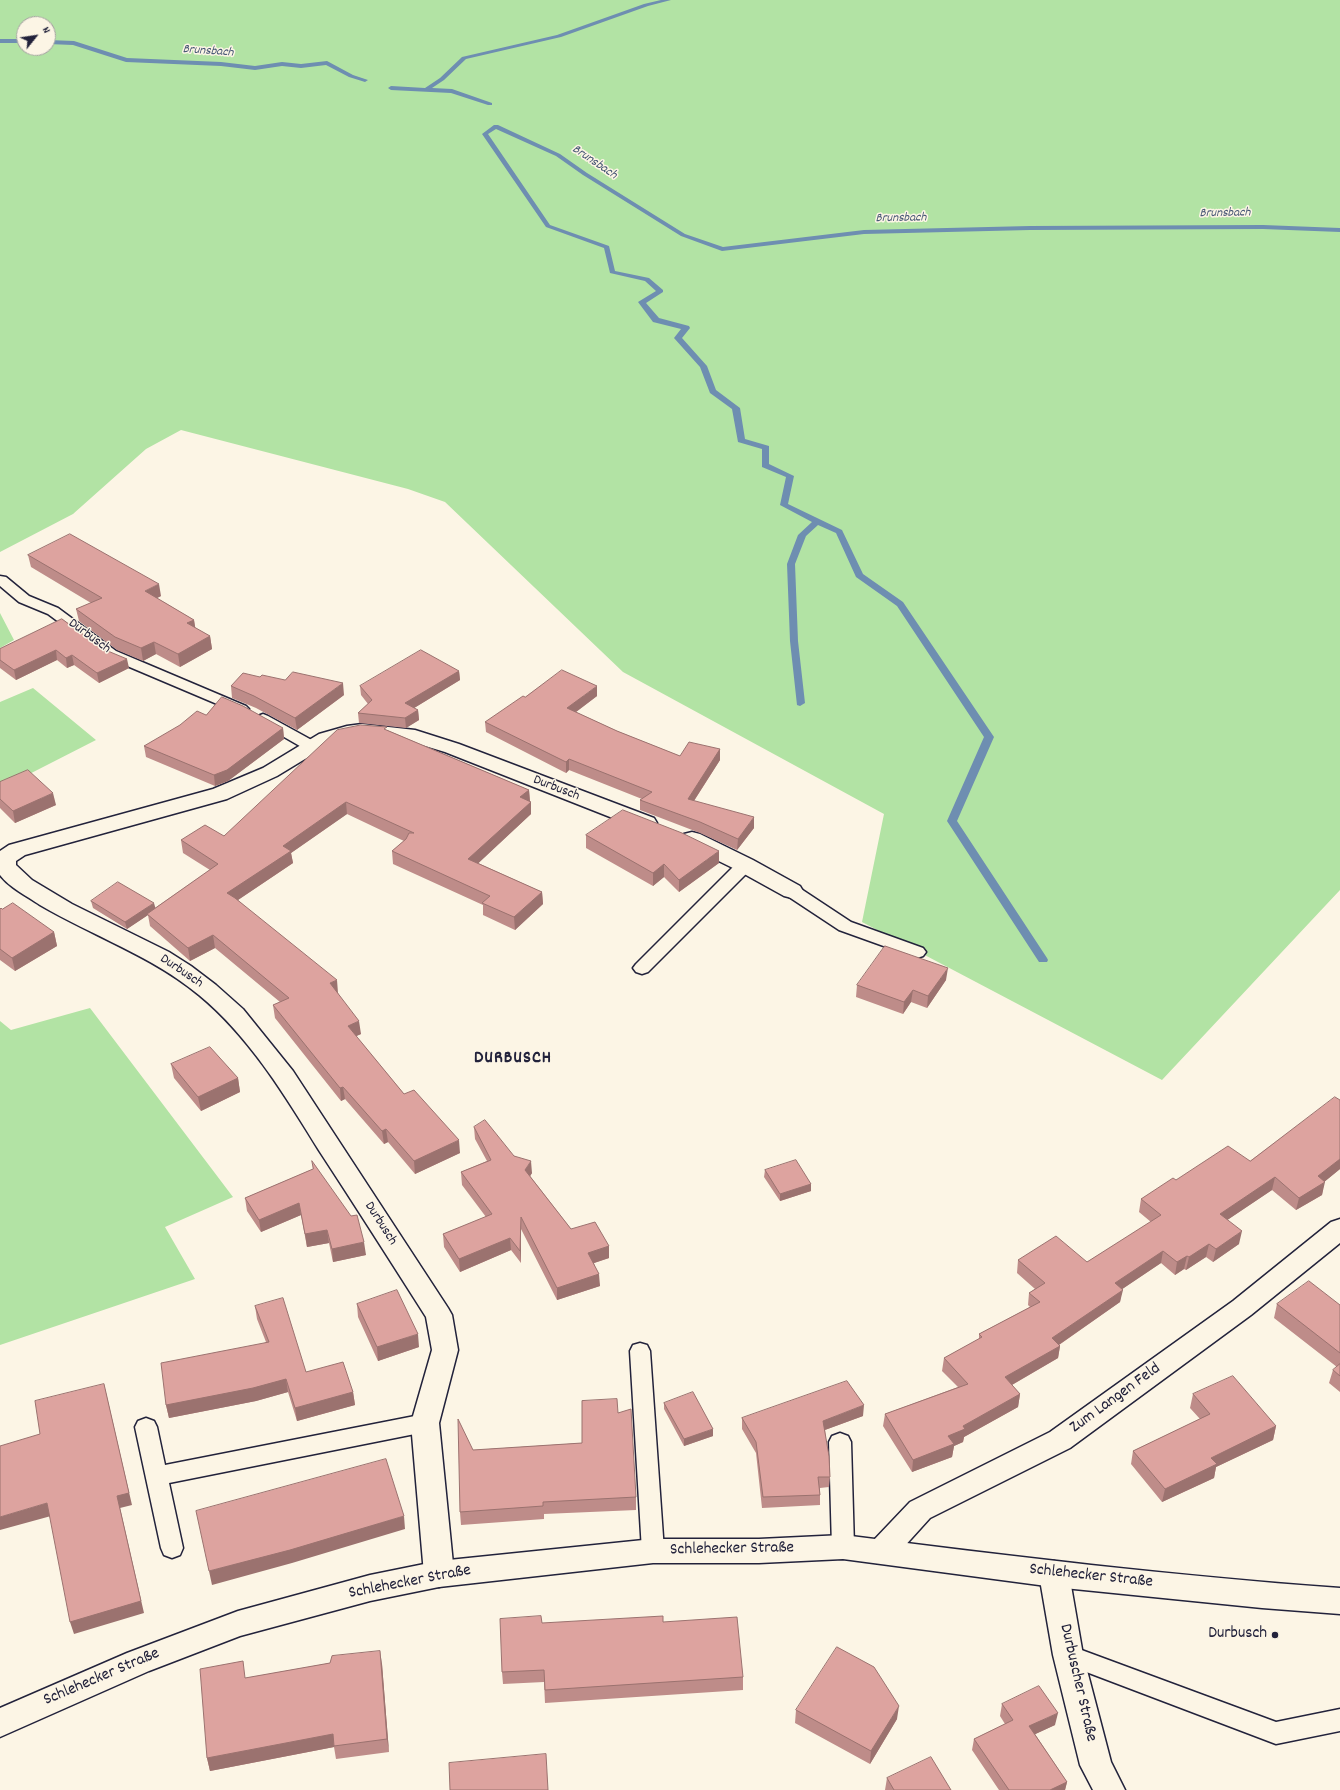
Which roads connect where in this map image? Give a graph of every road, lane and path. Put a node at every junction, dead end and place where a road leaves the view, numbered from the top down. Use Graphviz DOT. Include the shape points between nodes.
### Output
graph roads {
  1 [pos="1,580"];
  2 [pos="311,746"];
  3 [pos="745,864"];
  4 [pos="792,891"];
  5 [pos="917,952"];
  6 [pos="642,968"];
  7 [pos="1340,1229"];
  8 [pos="640,1351"];
  9 [pos="425,1423"];
  10 [pos="146,1427"];
  11 [pos="840,1442"];
  12 [pos="157,1476"];
  13 [pos="843,1547"];
  14 [pos="172,1548"];
  15 [pos="653,1551"];
  16 [pos="882,1551"];
  17 [pos="439,1574"];
  18 [pos="1054,1574"];
  19 [pos="1340,1601"];
  20 [pos="1068,1655"];
  21 [pos="1340,1720"];
  22 [pos="0,1722"];
  23 [pos="1109,1790"];
  1 -- 2 [label="lane, Durbusch" via="24,599 53,611 111,654 250,712"];
  2 -- 3 [label="street, Durbusch" via="326,738 362,730 415,736 691,839"];
  2 -- 9 [label="street, Durbusch" via="270,772 220,794 17,850 5,858 5,865 8,872 24,885 183,971 234,1015 285,1076 439,1315 445,1350"];
  3 -- 4 [label="street, Durbusch"];
  3 -- 6 [label="lane"];
  4 -- 5 [label="lane" via="845,926"];
  7 -- 16 [label="street, Zum Langen Feld" via="1242,1308 1060,1440 920,1510"];
  8 -- 15 [label="lane"];
  9 -- 12 [label="lane"];
  9 -- 17 [label="street, Durbusch"];
  10 -- 12 [label="lane"];
  11 -- 13 [label="lane"];
  12 -- 14 [label="lane"];
  13 -- 15 [label="street, Schlehecker Straße" via="759,1551"];
  13 -- 16 [label="street, Schlehecker Straße"];
  15 -- 17 [label="street, Schlehecker Straße"];
  16 -- 18 [label="street, Schlehecker Straße"];
  17 -- 22 [label="street, Schlehecker Straße" via="370,1588 238,1624 138,1662"];
  18 -- 19 [label="street, Schlehecker Straße"];
  18 -- 20 [label="street, Durbuscher Straße"];
  20 -- 21 [label="lane" via="1276,1733"];
  20 -- 23 [label="street, Durbuscher Straße" via="1096,1765"];
}
